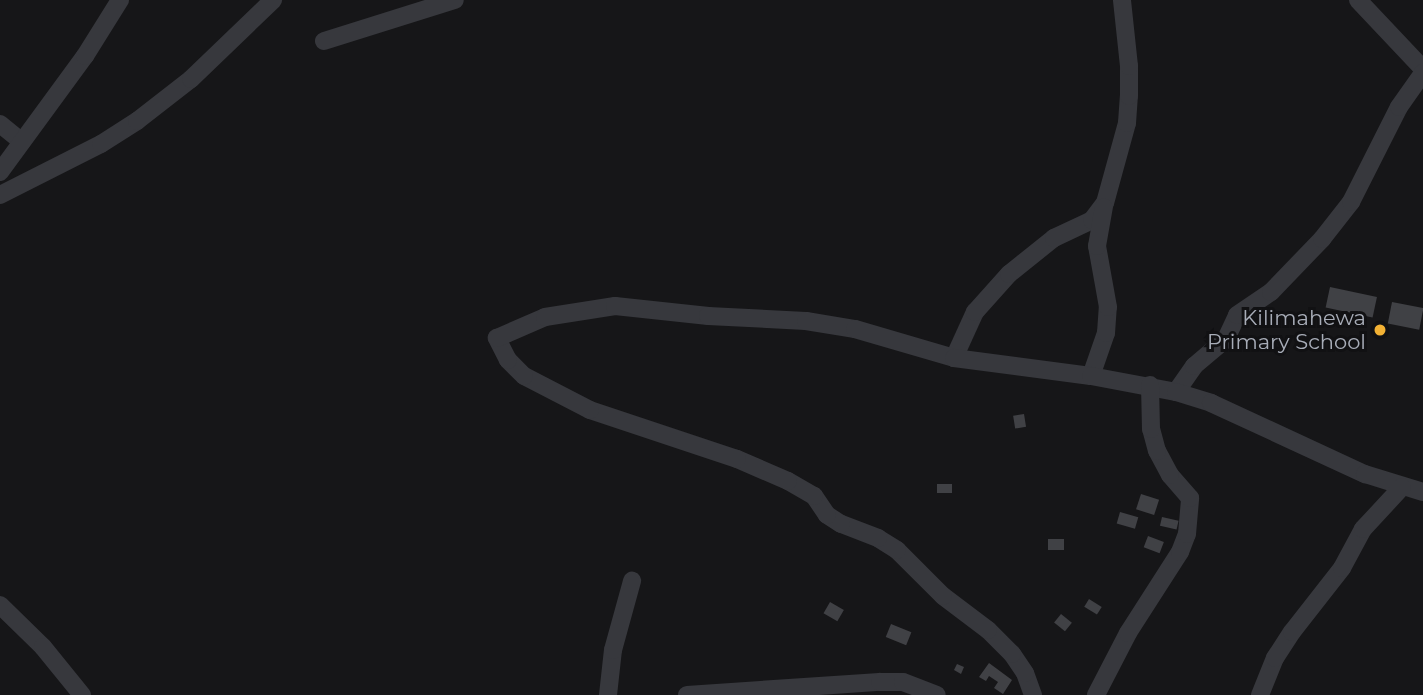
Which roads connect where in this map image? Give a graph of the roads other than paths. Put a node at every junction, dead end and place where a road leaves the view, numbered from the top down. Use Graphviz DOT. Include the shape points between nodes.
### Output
graph roads {
  1 [pos="120,0"];
  2 [pos="273,0"];
  3 [pos="455,0"];
  4 [pos="1122,0"];
  5 [pos="1358,0"];
  6 [pos="324,41"];
  7 [pos="1423,71"];
  8 [pos="0,124"];
  9 [pos="22,142"];
  10 [pos="0,172"];
  11 [pos="0,195"];
  12 [pos="1105,203"];
  13 [pos="954,358"];
  14 [pos="1091,376"];
  15 [pos="1150,385"];
  16 [pos="1176,392"];
  17 [pos="1402,487"];
  18 [pos="1423,492"];
  19 [pos="632,581"];
  20 [pos="0,605"];
  21 [pos="82,695"];
  22 [pos="608,695"];
  23 [pos="687,695"];
  24 [pos="936,695"];
  25 [pos="1033,695"];
  26 [pos="1096,695"];
  27 [pos="1260,695"];
  1 -- 9 [label="street"];
  2 -- 11 [label="street" via="191,79 137,121"];
  3 -- 6 [label="street"];
  4 -- 12 [label="street" via="1129,66 1127,122"];
  5 -- 7 [label="street"];
  7 -- 16 [label="street" via="1399,107 1351,202 1271,292 1237,315 1226,339 1194,366"];
  8 -- 9 [label="street"];
  9 -- 10 [label="street"];
  12 -- 13 [label="street" via="1092,220 1054,238 1009,274 975,312"];
  12 -- 14 [label="street" via="1097,246 1108,307"];
  13 -- 14 [label="street"];
  13 -- 25 [label="street" via="855,329 806,321 615,306 545,317 498,338 508,360 524,376 590,410 788,481 814,496 827,515 841,524 897,550 1012,654"];
  14 -- 15 [label="street"];
  15 -- 16 [label="street"];
  15 -- 26 [label="street" via="1151,429 1157,451 1190,498 1189,522 1180,552"];
  16 -- 17 [label="street"];
  17 -- 18 [label="street"];
  17 -- 27 [label="street" via="1363,529 1342,568 1292,632"];
  19 -- 22 [label="street" via="613,650"];
  20 -- 21 [label="street" via="51,655"];
  23 -- 24 [label="street" via="903,682"];
}
